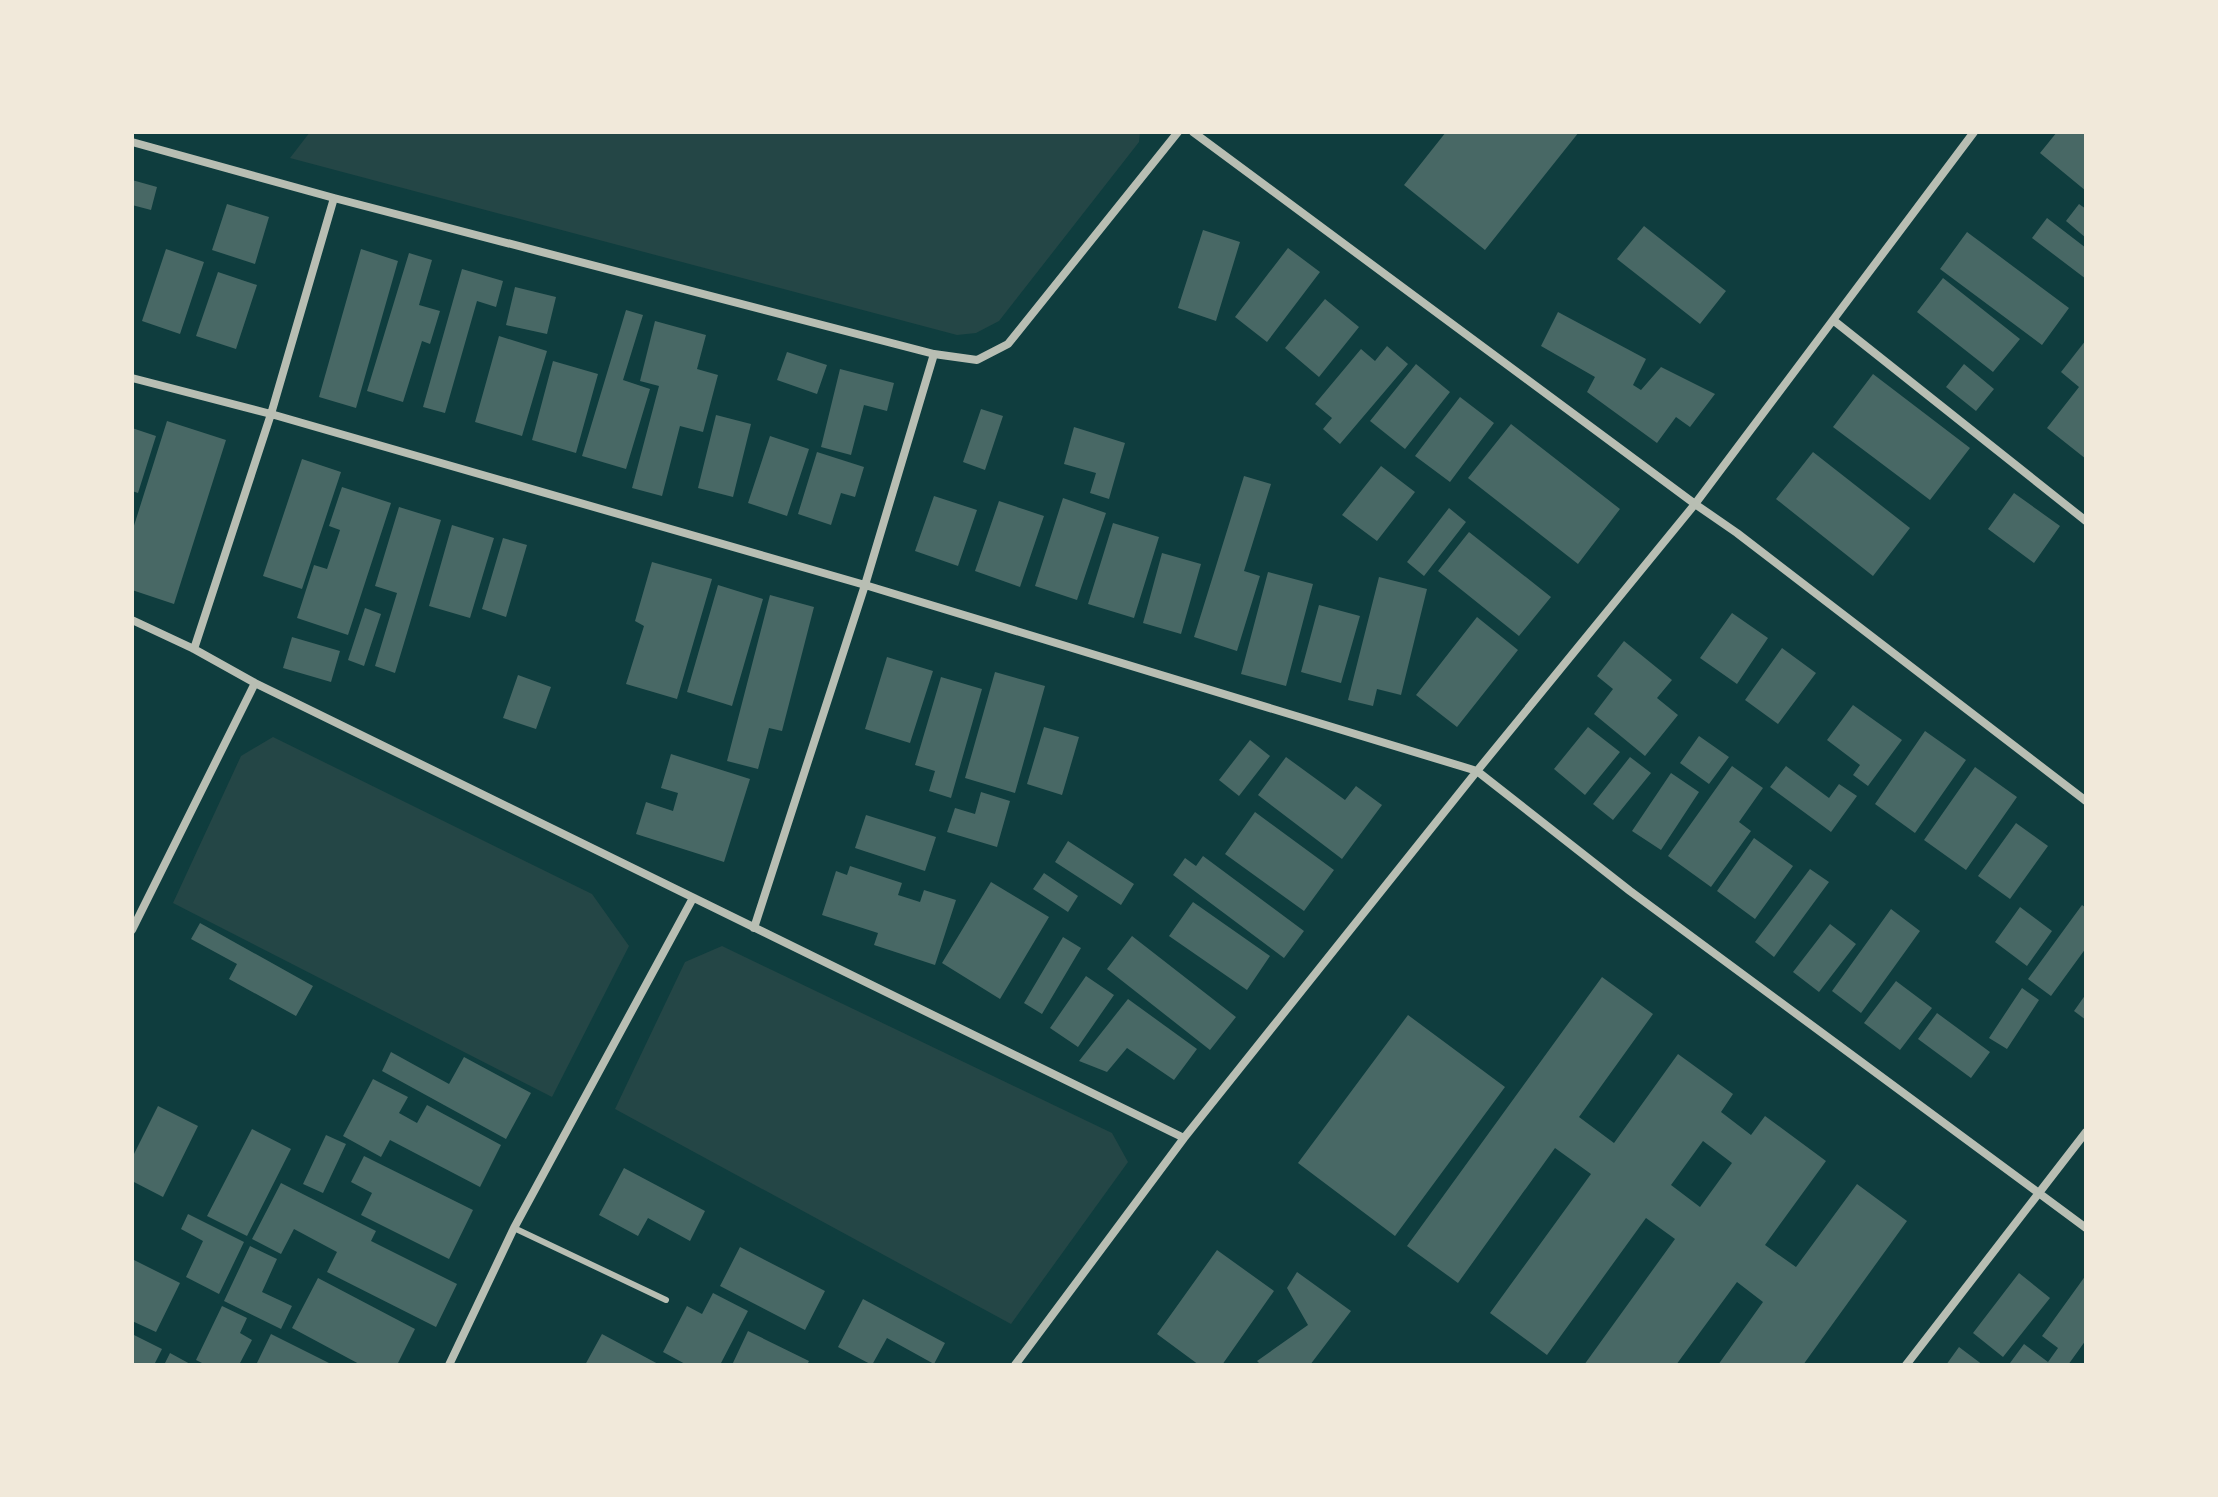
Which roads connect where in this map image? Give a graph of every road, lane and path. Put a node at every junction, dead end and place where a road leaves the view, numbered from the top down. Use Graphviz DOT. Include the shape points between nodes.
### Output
graph roads {
  1 [pos="1178,132"];
  2 [pos="1193,132"];
  3 [pos="1974,132"];
  4 [pos="132,142"];
  5 [pos="334,198"];
  6 [pos="1833,320"];
  7 [pos="934,354"];
  8 [pos="132,378"];
  9 [pos="271,414"];
  10 [pos="1695,504"];
  11 [pos="2086,521"];
  12 [pos="865,585"];
  13 [pos="132,620"];
  14 [pos="194,649"];
  15 [pos="255,683"];
  16 [pos="1477,771"];
  17 [pos="2086,801"];
  18 [pos="693,898"];
  19 [pos="754,928"];
  20 [pos="132,930"];
  21 [pos="2086,1132"];
  22 [pos="1184,1138"];
  23 [pos="2038,1193"];
  24 [pos="514,1228"];
  25 [pos="2086,1228"];
  26 [pos="666,1300"];
  27 [pos="449,1365"];
  28 [pos="1015,1365"];
  29 [pos="1906,1365"];
  1 -- 7 [label="street" via="1008,344 977,360"];
  2 -- 10 [label="street"];
  3 -- 6 [label="street"];
  4 -- 5 [label="street"];
  5 -- 7 [label="street"];
  5 -- 9 [label="street"];
  6 -- 10 [label="street"];
  6 -- 11 [label="street"];
  7 -- 12 [label="street"];
  8 -- 9 [label="street"];
  9 -- 12 [label="street"];
  9 -- 14 [label="street"];
  10 -- 16 [label="street"];
  10 -- 17 [label="street"];
  12 -- 16 [label="street"];
  12 -- 19 [label="street"];
  13 -- 14 [label="street"];
  14 -- 15 [label="street"];
  15 -- 18 [label="street"];
  15 -- 20 [label="street"];
  16 -- 22 [label="street"];
  16 -- 23 [label="street"];
  18 -- 19 [label="street"];
  18 -- 24 [label="street"];
  19 -- 22 [label="street"];
  21 -- 23 [label="street"];
  22 -- 28 [label="street"];
  23 -- 25 [label="street"];
  23 -- 29 [label="street"];
  24 -- 26 [label="lane"];
  24 -- 27 [label="street"];
}
